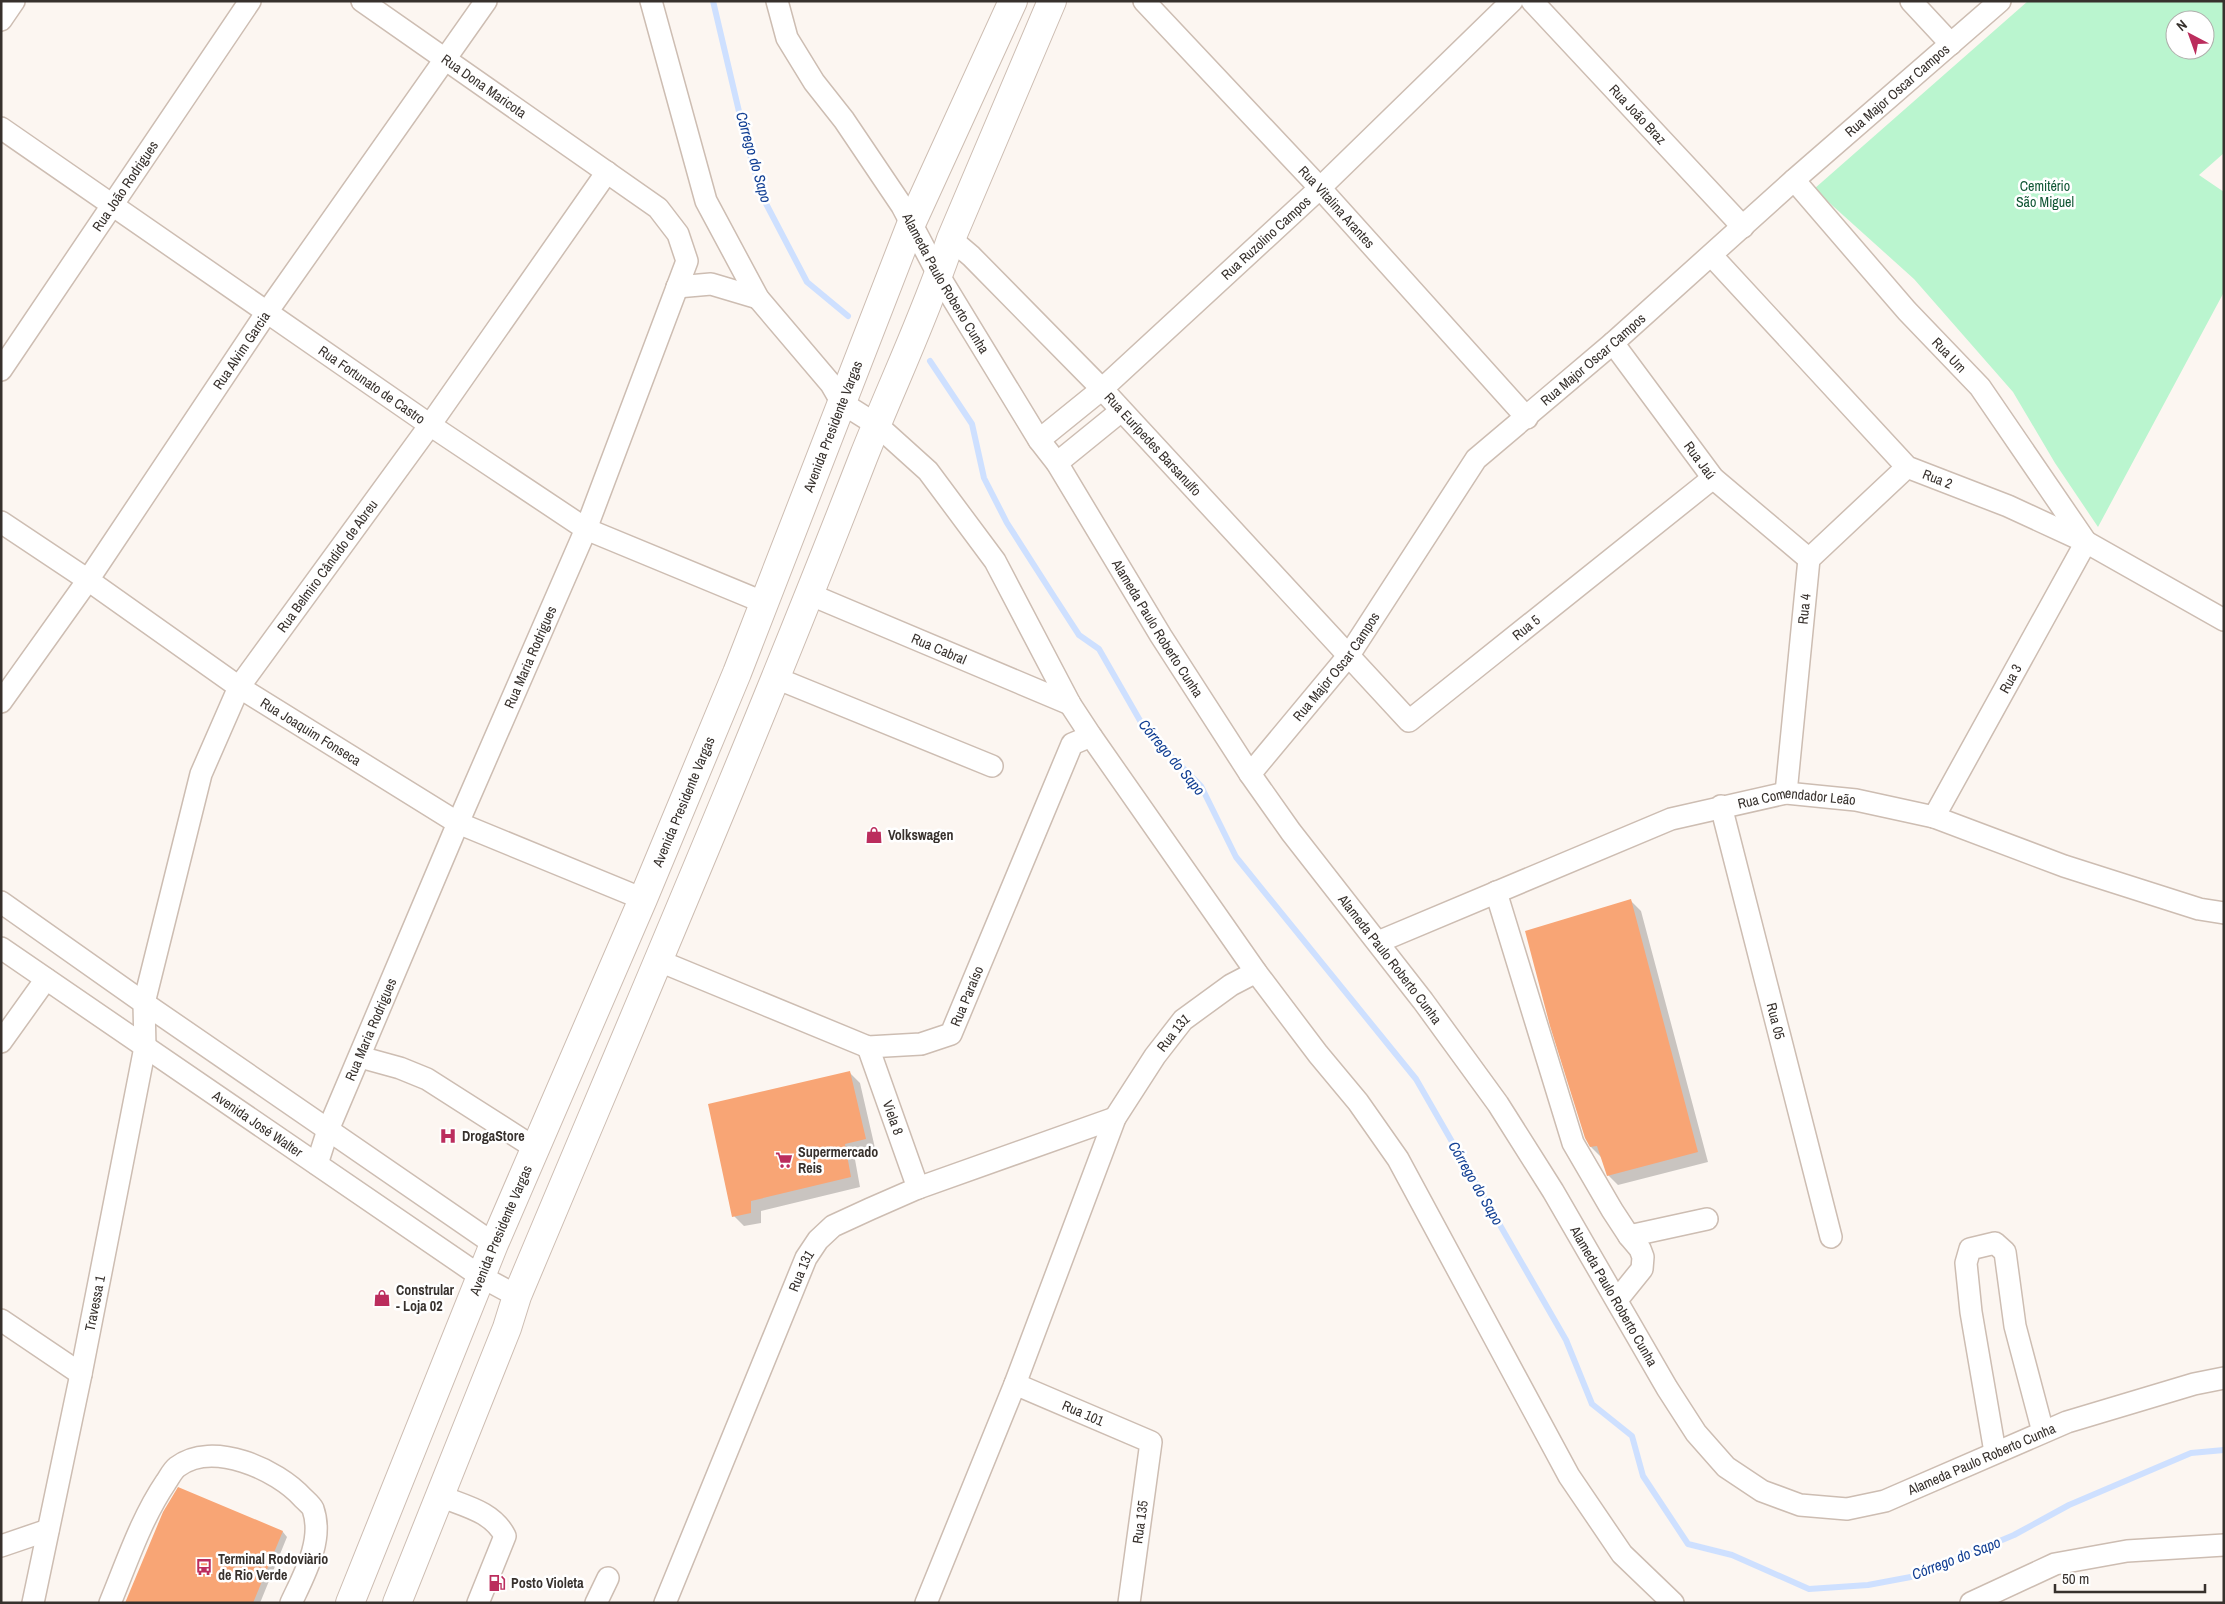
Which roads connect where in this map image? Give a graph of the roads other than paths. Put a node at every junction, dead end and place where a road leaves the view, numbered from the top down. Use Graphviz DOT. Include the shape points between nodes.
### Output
graph roads {
  1 [pos="14,1"];
  2 [pos="250,1"];
  3 [pos="362,1"];
  4 [pos="486,1"];
  5 [pos="651,1"];
  6 [pos="777,1"];
  7 [pos="1013,1"];
  8 [pos="1052,1"];
  9 [pos="1144,1"];
  10 [pos="1512,1"];
  11 [pos="1532,1"];
  12 [pos="1912,1"];
  13 [pos="2000,1"];
  14 [pos="1,20"];
  15 [pos="1951,44"];
  16 [pos="446,60"];
  17 [pos="1,128"];
  18 [pos="607,172"];
  19 [pos="1794,180"];
  20 [pos="1320,188"];
  21 [pos="112,206"];
  22 [pos="912,222"];
  23 [pos="1743,227"];
  24 [pos="951,240"];
  25 [pos="1712,256"];
  26 [pos="939,276"];
  27 [pos="677,287"];
  28 [pos="758,298"];
  29 [pos="267,312"];
  30 [pos="1613,343"];
  31 [pos="1,370"];
  32 [pos="1102,389"];
  33 [pos="842,403"];
  34 [pos="1121,411"];
  35 [pos="1526,418"];
  36 [pos="430,425"];
  37 [pos="877,426"];
  38 [pos="1039,440"];
  39 [pos="1058,463"];
  40 [pos="1906,467"];
  41 [pos="1713,478"];
  42 [pos="1,522"];
  43 [pos="586,530"];
  44 [pos="2086,542"];
  45 [pos="1809,559"];
  46 [pos="88,580"];
  47 [pos="809,594"];
  48 [pos="765,603"];
  49 [pos="2224,620"];
  50 [pos="1349,654"];
  51 [pos="776,678"];
  52 [pos="239,686"];
  53 [pos="1,702"];
  54 [pos="1070,704"];
  55 [pos="1091,736"];
  56 [pos="992,766"];
  57 [pos="1250,774"];
  58 [pos="1786,793"];
  59 [pos="1721,806"];
  60 [pos="1934,817"];
  61 [pos="458,823"];
  62 [pos="1496,892"];
  63 [pos="643,899"];
  64 [pos="1,902"];
  65 [pos="2224,913"];
  66 [pos="1378,942"];
  67 [pos="1,948"];
  68 [pos="657,960"];
  69 [pos="1256,972"];
  70 [pos="46,979"];
  71 [pos="144,1003"];
  72 [pos="1,1042"];
  73 [pos="145,1047"];
  74 [pos="868,1047"];
  75 [pos="360,1057"];
  76 [pos="1115,1118"];
  77 [pos="328,1130"];
  78 [pos="535,1148"];
  79 [pos="317,1164"];
  80 [pos="918,1188"];
  81 [pos="1707,1219"];
  82 [pos="1629,1236"];
  83 [pos="1831,1237"];
  84 [pos="494,1244"];
  85 [pos="480,1276"];
  86 [pos="518,1296"];
  87 [pos="1617,1300"];
  88 [pos="1,1320"];
  89 [pos="81,1374"];
  90 [pos="2224,1378"];
  91 [pos="1015,1384"];
  92 [pos="2043,1432"];
  93 [pos="1151,1442"];
  94 [pos="1995,1452"];
  95 [pos="440,1496"];
  96 [pos="48,1530"];
  97 [pos="2224,1545"];
  98 [pos="1,1546"];
  99 [pos="608,1578"];
  100 [pos="33,1603"];
  101 [pos="110,1603"];
  102 [pos="292,1603"];
  103 [pos="350,1603"];
  104 [pos="397,1603"];
  105 [pos="478,1603"];
  106 [pos="596,1603"];
  107 [pos="665,1603"];
  108 [pos="926,1603"];
  109 [pos="1129,1603"];
  110 [pos="1673,1603"];
  111 [pos="1971,1603"];
  1 -- 14 [label="street"];
  2 -- 21 [label="street, Rua João Rodrigues"];
  3 -- 16 [label="street, Rua Dona Maricota"];
  4 -- 16 [label="street, Rua Alvim Garcia"];
  5 -- 28 [label="street" via="706,201"];
  6 -- 22 [label="street, Alameda Paulo Roberto Cunha" via="787,38"];
  7 -- 22 [label="main road, Avenida Presidente Vargas"];
  8 -- 24 [label="main road"];
  9 -- 20 [label="street, Rua Vitalina Arantes"];
  10 -- 20 [label="street, Rua Ruzolino Campos"];
  11 -- 23 [label="street, Rua João Braz"];
  12 -- 15 [label="street"];
  13 -- 15 [label="street, Rua Major Oscar Campos"];
  15 -- 19 [label="street, Rua Major Oscar Campos"];
  16 -- 18 [label="street, Rua Dona Maricota"];
  16 -- 29 [label="street, Rua Alvim Garcia"];
  17 -- 21 [label="street, Rua Fortunato de Castro"];
  18 -- 27 [label="street, Rua Maria Rodrigues" via="658,208 678,234 687,261"];
  18 -- 36 [label="street, Rua Belmiro Cândido de Abreu"];
  19 -- 23 [label="street, Rua Major Oscar Campos"];
  19 -- 44 [label="street, Rua Um" via="1907,311 1980,387"];
  20 -- 32 [label="street, Rua Ruzolino Campos"];
  20 -- 35 [label="street, Rua Vitalina Arantes"];
  21 -- 29 [label="street, Rua Fortunato de Castro"];
  21 -- 31 [label="street, Rua João Rodrigues"];
  22 -- 26 [label="street, Alameda Paulo Roberto Cunha"];
  22 -- 33 [label="main road, Avenida Presidente Vargas"];
  23 -- 25 [label="street, Rua Major Oscar Campos"];
  24 -- 26 [label="main road"];
  24 -- 32 [label="street, Rua Eurípedes Barsanulfo" via="971,256"];
  25 -- 30 [label="street, Rua Major Oscar Campos"];
  25 -- 40 [label="street, Rua 2"];
  26 -- 37 [label="main road"];
  26 -- 38 [label="street, Alameda Paulo Roberto Cunha"];
  27 -- 28 [label="street" via="711,284"];
  27 -- 43 [label="street, Rua Maria Rodrigues"];
  28 -- 33 [label="street" via="831,384"];
  29 -- 36 [label="street, Rua Fortunato de Castro"];
  29 -- 46 [label="street, Rua Alvim Garcia"];
  30 -- 35 [label="street, Rua Major Oscar Campos"];
  30 -- 41 [label="street, Rua Jaú"];
  32 -- 34 [label="street, Rua Eurípedes Barsanulfo"];
  32 -- 38 [label="street, Rua Ruzolino Campos"];
  33 -- 37 [label="street"];
  33 -- 48 [label="main road, Avenida Presidente Vargas"];
  34 -- 39 [label="street"];
  34 -- 50 [label="street, Rua Eurípedes Barsanulfo"];
  35 -- 50 [label="street, Rua Major Oscar Campos" via="1476,459"];
  36 -- 43 [label="street, Rua Fortunato de Castro"];
  36 -- 52 [label="street, Rua Belmiro Cândido de Abreu"];
  37 -- 47 [label="main road"];
  37 -- 54 [label="street" via="928,471 995,561"];
  38 -- 39 [label="street, Alameda Paulo Roberto Cunha"];
  39 -- 57 [label="street, Alameda Paulo Roberto Cunha" via="1161,636"];
  40 -- 44 [label="street, Rua 2" via="2008,506"];
  40 -- 45 [label="street"];
  41 -- 45 [label="street, Rua Jaú"];
  41 -- 50 [label="street, Rua 5" via="1409,721"];
  42 -- 46 [label="street, Rua Joaquim Fonseca"];
  43 -- 48 [label="street, Rua Fortunato de Castro"];
  43 -- 61 [label="street, Rua Maria Rodrigues"];
  44 -- 49 [label="street, Rua 2"];
  44 -- 60 [label="street, Rua 3"];
  45 -- 58 [label="street, Rua 4"];
  46 -- 52 [label="street, Rua Joaquim Fonseca"];
  46 -- 53 [label="street, Rua Alvim Garcia"];
  47 -- 51 [label="main road"];
  47 -- 54 [label="street, Rua Cabral"];
  48 -- 63 [label="main road, Avenida Presidente Vargas"];
  50 -- 57 [label="street, Rua Major Oscar Campos"];
  51 -- 56 [label="street"];
  51 -- 68 [label="main road"];
  52 -- 61 [label="street, Rua Joaquim Fonseca"];
  52 -- 71 [label="street, Rua Belmiro Cândido de Abreu" via="200,774"];
  54 -- 55 [label="street"];
  55 -- 69 [label="street"];
  55 -- 74 [label="street, Rua Paraíso" via="1072,744 951,1034 921,1044"];
  57 -- 66 [label="street, Alameda Paulo Roberto Cunha" via="1291,832"];
  58 -- 59 [label="street, Rua Comendador Leão"];
  58 -- 60 [label="street, Rua Comendador Leão" via="1856,800"];
  59 -- 62 [label="street, Rua Comendador Leão" via="1671,819"];
  59 -- 83 [label="street, Rua 05"];
  60 -- 65 [label="street, Rua Comendador Leão" via="2064,866 2199,909"];
  61 -- 63 [label="street, Rua Joaquim Fonseca"];
  61 -- 75 [label="street, Rua Maria Rodrigues"];
  62 -- 66 [label="street, Rua Comendador Leão"];
  62 -- 82 [label="street" via="1573,1143"];
  63 -- 78 [label="main road, Avenida Presidente Vargas"];
  64 -- 71 [label="street"];
  66 -- 87 [label="street, Alameda Paulo Roberto Cunha" via="1498,1104"];
  67 -- 70 [label="street, Avenida José Walter"];
  68 -- 74 [label="street, Rua Paraíso"];
  68 -- 86 [label="main road"];
  69 -- 76 [label="street, Rua 131" via="1231,985 1183,1020"];
  69 -- 110 [label="street" via="1358,1102 1398,1159 1569,1476 1622,1554"];
  70 -- 72 [label="street"];
  70 -- 73 [label="street, Avenida José Walter"];
  71 -- 73 [label="street, Travessa 1"];
  71 -- 77 [label="street"];
  73 -- 79 [label="street, Avenida José Walter"];
  73 -- 89 [label="street, Travessa 1"];
  74 -- 80 [label="street, Viela 8"];
  75 -- 77 [label="street, Rua Maria Rodrigues"];
  75 -- 78 [label="street" via="427,1079"];
  76 -- 80 [label="street, Rua 131"];
  76 -- 91 [label="street, Rua 131"];
  77 -- 79 [label="street, Rua Maria Rodrigues"];
  77 -- 84 [label="street"];
  78 -- 84 [label="main road, Avenida Presidente Vargas"];
  79 -- 85 [label="street, Avenida José Walter"];
  80 -- 107 [label="street, Rua 131" via="833,1226 806,1258"];
  81 -- 82 [label="street"];
  82 -- 87 [label="street" via="1643,1257 1642,1269"];
  84 -- 85 [label="main road, Avenida Presidente Vargas"];
  85 -- 86 [label="street, Avenida José Walter"];
  85 -- 103 [label="main road, Avenida Presidente Vargas"];
  86 -- 95 [label="main road"];
  87 -- 94 [label="street, Alameda Paulo Roberto Cunha" via="1696,1433 1726,1467 1762,1491 1800,1506 1847,1509 1885,1501"];
  88 -- 89 [label="street"];
  89 -- 96 [label="street, Travessa 1"];
  90 -- 92 [label="street, Alameda Paulo Roberto Cunha" via="2194,1384"];
  91 -- 93 [label="street, Rua 101"];
  91 -- 108 [label="street, Rua 131"];
  92 -- 94 [label="street, Alameda Paulo Roberto Cunha"];
  92 -- 94 [label="street" via="2015,1326 2005,1252 1995,1244 1970,1249 1966,1263 1971,1312"];
  93 -- 109 [label="street, Rua 135"];
  95 -- 104 [label="main road"];
  95 -- 105 [label="street" via="490,1516 505,1536"];
  96 -- 98 [label="street"];
  96 -- 100 [label="street, Travessa 1"];
  97 -- 111 [label="street" via="2127,1551 2055,1564"];
  99 -- 106 [label="street"];
  101 -- 102 [label="street" via="132,1546 159,1493 176,1468 191,1459 209,1456 245,1461 274,1474 313,1508 316,1539"];
}
